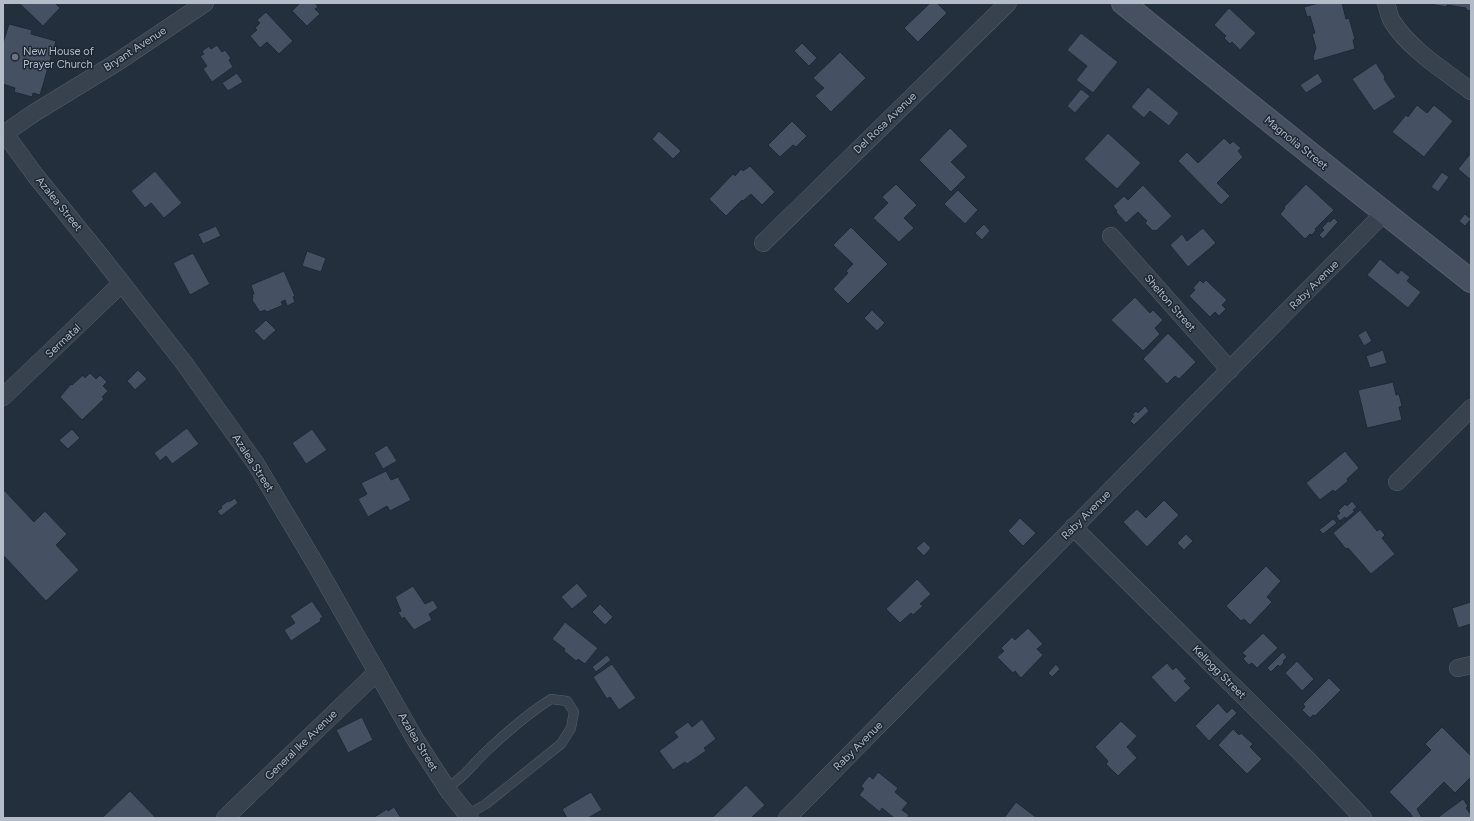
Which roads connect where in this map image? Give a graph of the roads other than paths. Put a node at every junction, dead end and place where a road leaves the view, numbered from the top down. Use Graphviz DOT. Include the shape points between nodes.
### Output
graph roads {
  1 [pos="205,3"];
  2 [pos="1008,3"];
  3 [pos="1123,3"];
  4 [pos="1386,3"];
  5 [pos="1471,91"];
  6 [pos="4,132"];
  7 [pos="1385,212"];
  8 [pos="1111,236"];
  9 [pos="763,243"];
  10 [pos="1471,281"];
  11 [pos="122,283"];
  12 [pos="1230,370"];
  13 [pos="3,397"];
  14 [pos="1471,408"];
  15 [pos="1397,482"];
  16 [pos="1073,527"];
  17 [pos="377,672"];
  18 [pos="447,788"];
  19 [pos="469,817"];
  20 [pos="225,818"];
  21 [pos="787,818"];
  22 [pos="1363,818"];
  1 -- 6 [label="street, Bryant Avenue" via="119,61"];
  2 -- 9 [label="street, Del Rosa Avenue"];
  3 -- 7 [label="street, Magnolia Street"];
  4 -- 5 [label="street" via="1391,19 1400,32"];
  6 -- 11 [label="street, Azalea Street" via="35,176"];
  7 -- 10 [label="street, Magnolia Street"];
  7 -- 12 [label="street, Raby Avenue"];
  8 -- 12 [label="street, Shelton Street"];
  11 -- 13 [label="street, Sermatal"];
  11 -- 17 [label="street, Azalea Street" via="184,363 256,464"];
  12 -- 16 [label="street, Raby Avenue"];
  14 -- 15 [label="street"];
  16 -- 21 [label="street, Raby Avenue"];
  16 -- 22 [label="street, Kellogg Street"];
  17 -- 18 [label="street, Azalea Street" via="415,739"];
  17 -- 20 [label="street, General Ike Avenue"];
  18 -- 19 [label="street, Azalea Street"];
  18 -- 19 [label="lane" via="457,782 490,748 533,711 551,699 567,701 574,712 570,728 561,744"];
}
